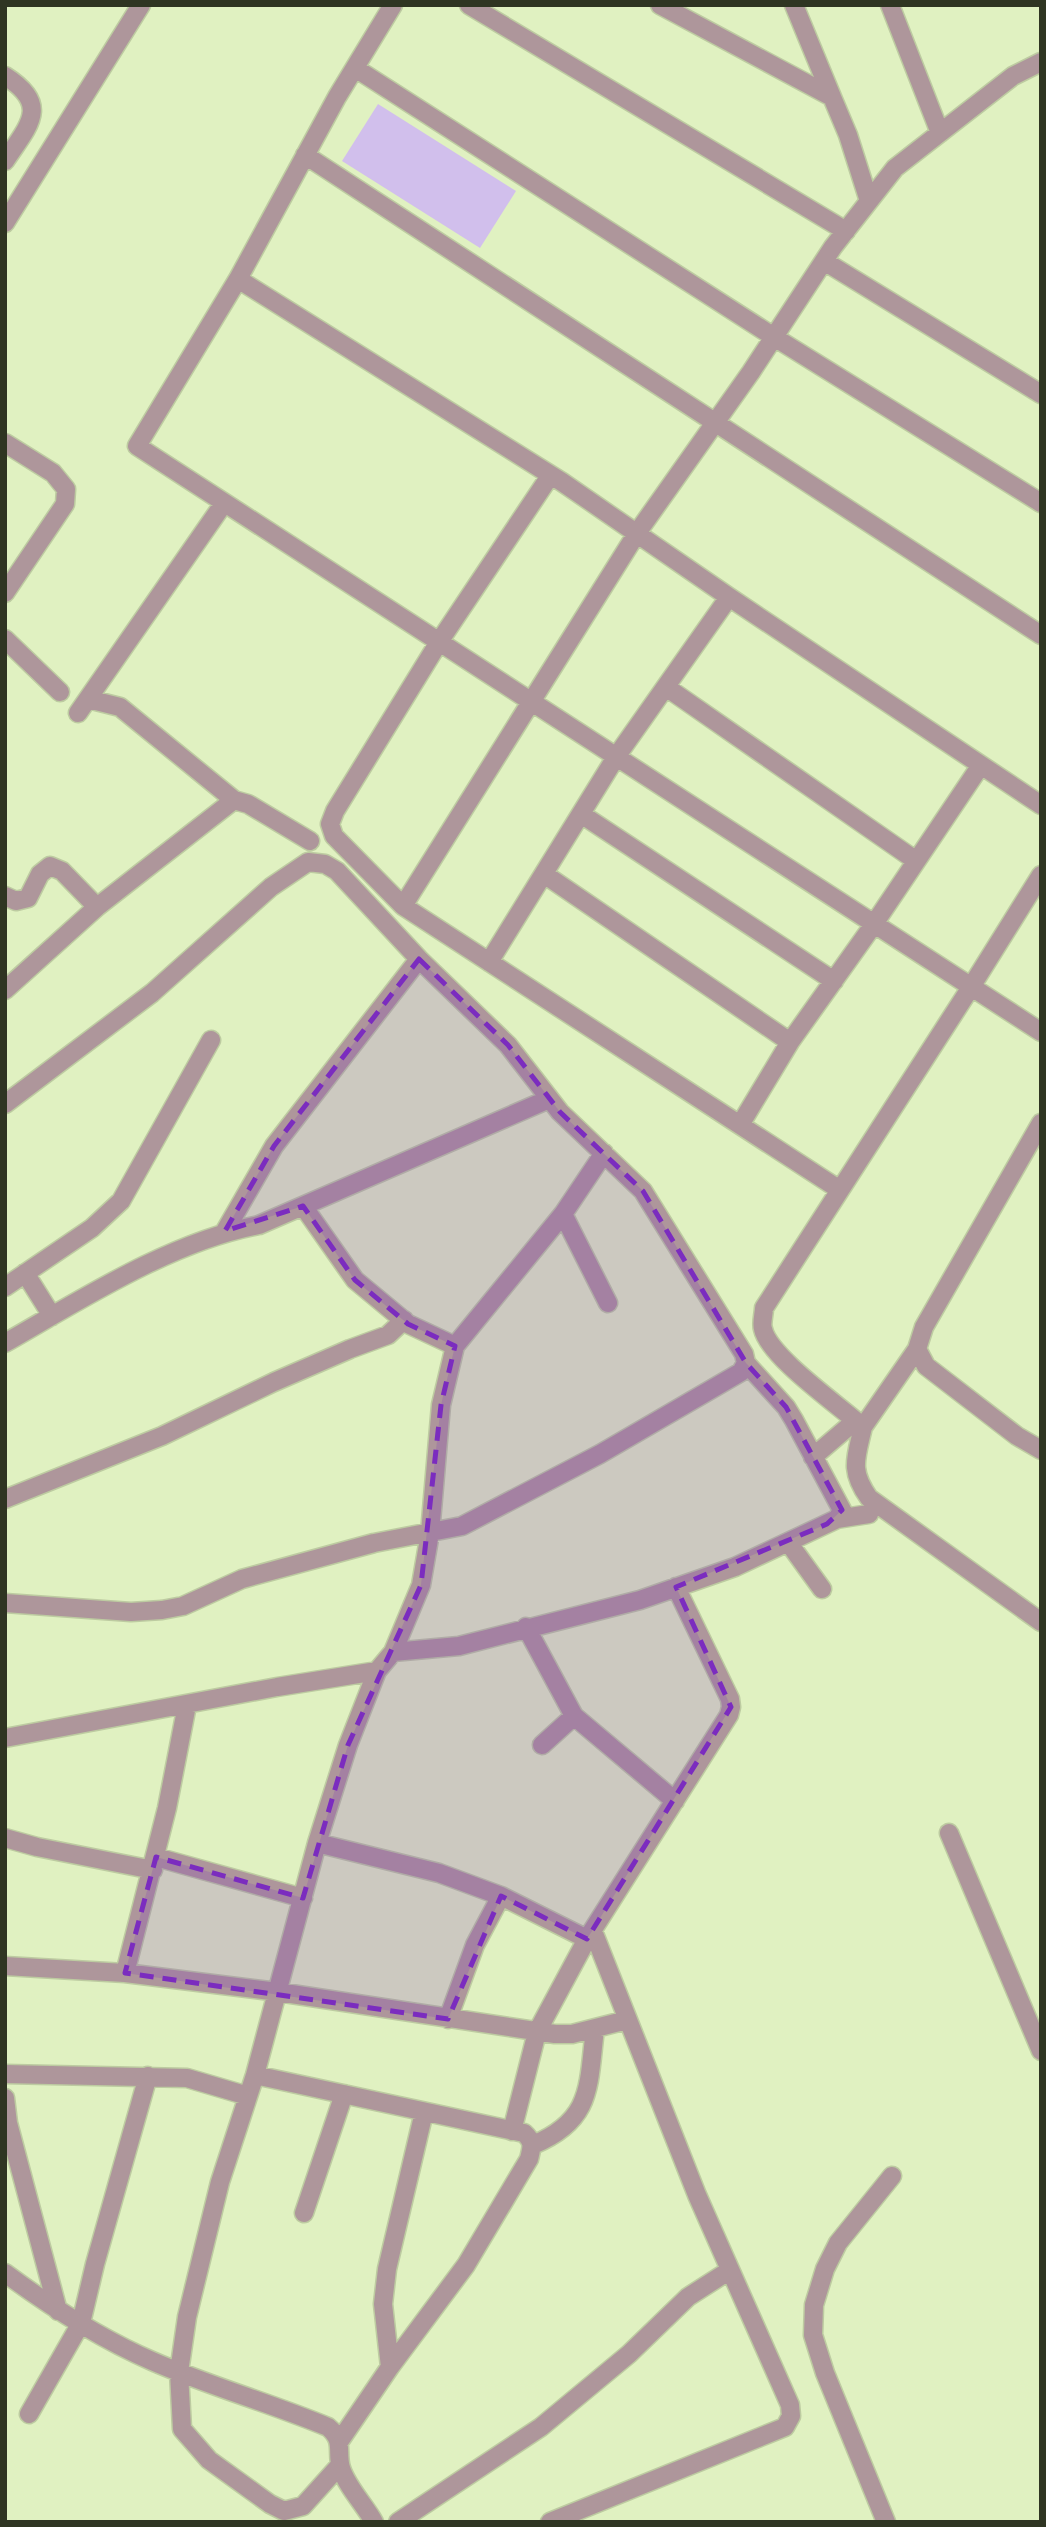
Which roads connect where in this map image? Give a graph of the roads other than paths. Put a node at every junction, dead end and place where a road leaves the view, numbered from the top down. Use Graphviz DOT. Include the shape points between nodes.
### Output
graph roads {
  1 [pos="141,5"];
  2 [pos="393,5"];
  3 [pos="468,5"];
  4 [pos="660,5"];
  5 [pos="794,5"];
  6 [pos="890,5"];
  7 [pos="1041,62"];
  8 [pos="355,68"];
  9 [pos="5,76"];
  10 [pos="832,97"];
  11 [pos="940,133"];
  12 [pos="306,155"];
  13 [pos="5,161"];
  14 [pos="869,201"];
  15 [pos="5,223"];
  16 [pos="846,231"];
  17 [pos="824,261"];
  18 [pos="238,279"];
  19 [pos="774,337"];
  20 [pos="1041,394"];
  21 [pos="716,422"];
  22 [pos="5,443"];
  23 [pos="550,476"];
  24 [pos="223,503"];
  25 [pos="1041,503"];
  26 [pos="637,533"];
  27 [pos="5,593"];
  28 [pos="729,597"];
  29 [pos="1041,635"];
  30 [pos="5,639"];
  31 [pos="439,642"];
  32 [pos="666,687"];
  33 [pos="60,692"];
  34 [pos="532,702"];
  35 [pos="616,757"];
  36 [pos="981,765"];
  37 [pos="234,800"];
  38 [pos="1041,805"];
  39 [pos="581,814"];
  40 [pos="310,841"];
  41 [pos="915,860"];
  42 [pos="544,874"];
  43 [pos="1041,875"];
  44 [pos="5,896"];
  45 [pos="403,906"];
  46 [pos="97,907"];
  47 [pos="874,924"];
  48 [pos="419,959"];
  49 [pos="489,962"];
  50 [pos="834,981"];
  51 [pos="971,987"];
  52 [pos="5,990"];
  53 [pos="1041,1032"];
  54 [pos="211,1040"];
  55 [pos="790,1042"];
  56 [pos="549,1099"];
  57 [pos="5,1104"];
  58 [pos="740,1125"];
  59 [pos="1040,1125"];
  60 [pos="604,1153"];
  61 [pos="840,1190"];
  62 [pos="303,1206"];
  63 [pos="563,1214"];
  64 [pos="225,1231"];
  65 [pos="25,1273"];
  66 [pos="5,1287"];
  67 [pos="608,1303"];
  68 [pos="52,1316"];
  69 [pos="404,1320"];
  70 [pos="768,1341"];
  71 [pos="5,1343"];
  72 [pos="455,1346"];
  73 [pos="916,1349"];
  74 [pos="745,1358"];
  75 [pos="859,1424"];
  76 [pos="1041,1450"];
  77 [pos="813,1457"];
  78 [pos="5,1499"];
  79 [pos="869,1514"];
  80 [pos="837,1519"];
  81 [pos="430,1533"];
  82 [pos="788,1542"];
  83 [pos="676,1587"];
  84 [pos="822,1589"];
  85 [pos="5,1603"];
  86 [pos="1041,1622"];
  87 [pos="526,1627"];
  88 [pos="393,1652"];
  89 [pos="377,1671"];
  90 [pos="187,1705"];
  91 [pos="574,1716"];
  92 [pos="5,1738"];
  93 [pos="542,1745"];
  94 [pos="675,1801"];
  95 [pos="949,1833"];
  96 [pos="5,1838"];
  97 [pos="317,1843"];
  98 [pos="154,1863"];
  99 [pos="500,1896"];
  100 [pos="303,1898"];
  101 [pos="590,1935"];
  102 [pos="5,1966"];
  103 [pos="125,1973"];
  104 [pos="278,1992"];
  105 [pos="448,2019"];
  106 [pos="627,2020"];
  107 [pos="595,2029"];
  108 [pos="537,2032"];
  109 [pos="1041,2051"];
  110 [pos="5,2074"];
  111 [pos="255,2075"];
  112 [pos="148,2076"];
  113 [pos="344,2094"];
  114 [pos="248,2096"];
  115 [pos="5,2098"];
  116 [pos="424,2112"];
  117 [pos="512,2130"];
  118 [pos="533,2146"];
  119 [pos="892,2176"];
  120 [pos="304,2213"];
  121 [pos="730,2270"];
  122 [pos="5,2273"];
  123 [pos="58,2311"];
  124 [pos="81,2323"];
  125 [pos="390,2368"];
  126 [pos="179,2372"];
  127 [pos="29,2414"];
  128 [pos="339,2442"];
  129 [pos="340,2465"];
  130 [pos="374,2522"];
  131 [pos="398,2522"];
  132 [pos="550,2522"];
  133 [pos="886,2522"];
  1 -- 15 [label="street"];
  2 -- 8 [label="street"];
  3 -- 16 [label="street"];
  4 -- 10 [label="street"];
  5 -- 10 [label="street"];
  6 -- 11 [label="street"];
  7 -- 11 [label="street" via="1013,76"];
  8 -- 12 [label="street"];
  8 -- 19 [label="street"];
  9 -- 13 [label="street" via="22,87 32,102 31,118"];
  10 -- 14 [label="street"];
  11 -- 14 [label="street" via="895,168"];
  12 -- 18 [label="street"];
  12 -- 21 [label="street"];
  14 -- 16 [label="street"];
  16 -- 17 [label="street"];
  17 -- 19 [label="street"];
  17 -- 20 [label="street"];
  18 -- 23 [label="street"];
  18 -- 24 [label="street" via="137,446"];
  19 -- 21 [label="street"];
  19 -- 25 [label="street"];
  21 -- 26 [label="street"];
  21 -- 29 [label="street"];
  22 -- 27 [label="street" via="53,474 66,489 65,504"];
  23 -- 26 [label="street"];
  23 -- 31 [label="street"];
  24 -- 31 [label="street"];
  24 -- 37 [label="street" via="83,706 120,707"];
  26 -- 28 [label="street"];
  26 -- 34 [label="street"];
  28 -- 32 [label="street"];
  28 -- 36 [label="street"];
  30 -- 33 [label="street"];
  31 -- 34 [label="street"];
  31 -- 45 [label="street" via="330,824 334,836"];
  32 -- 35 [label="street"];
  32 -- 41 [label="street"];
  34 -- 35 [label="street"];
  34 -- 45 [label="street"];
  35 -- 39 [label="street"];
  35 -- 47 [label="street"];
  36 -- 38 [label="street"];
  36 -- 41 [label="street"];
  37 -- 40 [label="street"];
  37 -- 46 [label="street"];
  39 -- 42 [label="street"];
  39 -- 50 [label="street"];
  41 -- 47 [label="street"];
  42 -- 49 [label="street"];
  42 -- 55 [label="street"];
  43 -- 51 [label="street"];
  44 -- 46 [label="street" via="16,901 28,898 40,874 50,866 62,871"];
  45 -- 49 [label="street"];
  46 -- 52 [label="street"];
  47 -- 50 [label="street"];
  47 -- 51 [label="street"];
  48 -- 56 [label="street" via="508,1045"];
  48 -- 57 [label="street" via="337,871 308,862 271,887 152,993"];
  48 -- 64 [label="street" via="274,1146"];
  49 -- 58 [label="street"];
  50 -- 55 [label="street"];
  51 -- 53 [label="street"];
  51 -- 61 [label="street"];
  54 -- 65 [label="street" via="121,1201 92,1228"];
  55 -- 58 [label="street"];
  56 -- 60 [label="street"];
  56 -- 62 [label="street"];
  58 -- 61 [label="street"];
  59 -- 73 [label="street" via="924,1327"];
  60 -- 63 [label="street"];
  60 -- 74 [label="street" via="643,1191"];
  61 -- 70 [label="street" via="764,1308 762,1328"];
  62 -- 64 [label="street" via="259,1225"];
  62 -- 69 [label="street" via="355,1280"];
  63 -- 67 [label="street"];
  63 -- 72 [label="street"];
  64 -- 68 [label="street"];
  65 -- 66 [label="street"];
  65 -- 68 [label="street"];
  68 -- 71 [label="street"];
  69 -- 72 [label="street"];
  69 -- 78 [label="street" via="388,1335 162,1436"];
  70 -- 74 [label="street"];
  70 -- 75 [label="street"];
  72 -- 81 [label="street" via="440,1405"];
  73 -- 75 [label="street"];
  73 -- 76 [label="street" via="926,1366"];
  74 -- 77 [label="street" via="786,1406"];
  74 -- 81 [label="street" via="741,1372 589,1460 462,1526"];
  75 -- 77 [label="street"];
  75 -- 86 [label="street" via="857,1481 869,1498"];
  77 -- 80 [label="street" via="842,1510"];
  79 -- 80 [label="street"];
  80 -- 82 [label="street"];
  81 -- 85 [label="street" via="374,1543 242,1579 162,1611"];
  81 -- 88 [label="street" via="421,1585"];
  82 -- 83 [label="street"];
  82 -- 84 [label="street"];
  83 -- 87 [label="street"];
  83 -- 94 [label="street" via="731,1707"];
  87 -- 88 [label="street" via="459,1646"];
  87 -- 91 [label="street"];
  88 -- 89 [label="street"];
  89 -- 90 [label="street"];
  89 -- 97 [label="street"];
  90 -- 92 [label="street"];
  90 -- 98 [label="street"];
  91 -- 93 [label="street"];
  91 -- 94 [label="street"];
  94 -- 101 [label="street"];
  95 -- 109 [label="street"];
  96 -- 98 [label="street" via="37,1847"];
  97 -- 99 [label="street" via="439,1873"];
  97 -- 100 [label="street"];
  98 -- 100 [label="street"];
  98 -- 103 [label="street"];
  99 -- 101 [label="street"];
  99 -- 105 [label="street" via="475,1945"];
  100 -- 104 [label="street"];
  101 -- 106 [label="street"];
  101 -- 108 [label="street"];
  102 -- 103 [label="street"];
  103 -- 104 [label="street"];
  104 -- 105 [label="street"];
  104 -- 111 [label="street"];
  105 -- 108 [label="street"];
  106 -- 107 [label="street"];
  106 -- 121 [label="street"];
  107 -- 108 [label="street" via="572,2034"];
  107 -- 118 [label="street" via="583,2103 564,2128"];
  108 -- 117 [label="street"];
  110 -- 112 [label="street"];
  111 -- 113 [label="street"];
  111 -- 114 [label="street"];
  112 -- 114 [label="street" via="187,2078"];
  112 -- 124 [label="street"];
  113 -- 116 [label="street"];
  113 -- 120 [label="street"];
  114 -- 126 [label="street" via="220,2182 187,2317"];
  115 -- 123 [label="street"];
  116 -- 117 [label="street"];
  116 -- 125 [label="street" via="387,2269 383,2304"];
  117 -- 118 [label="street" via="524,2133"];
  118 -- 125 [label="street" via="466,2265"];
  119 -- 133 [label="street" via="838,2243 825,2269 814,2305 813,2335"];
  121 -- 131 [label="street" via="688,2297 629,2354 541,2427"];
  121 -- 132 [label="street" via="790,2405 785,2427"];
  122 -- 123 [label="street"];
  123 -- 124 [label="street"];
  124 -- 126 [label="street"];
  124 -- 127 [label="street"];
  125 -- 128 [label="street"];
  126 -- 128 [label="street" via="328,2427"];
  126 -- 129 [label="street" via="182,2430 209,2460 270,2504 284,2511 303,2505"];
  128 -- 129 [label="street"];
  129 -- 130 [label="street"];
}
